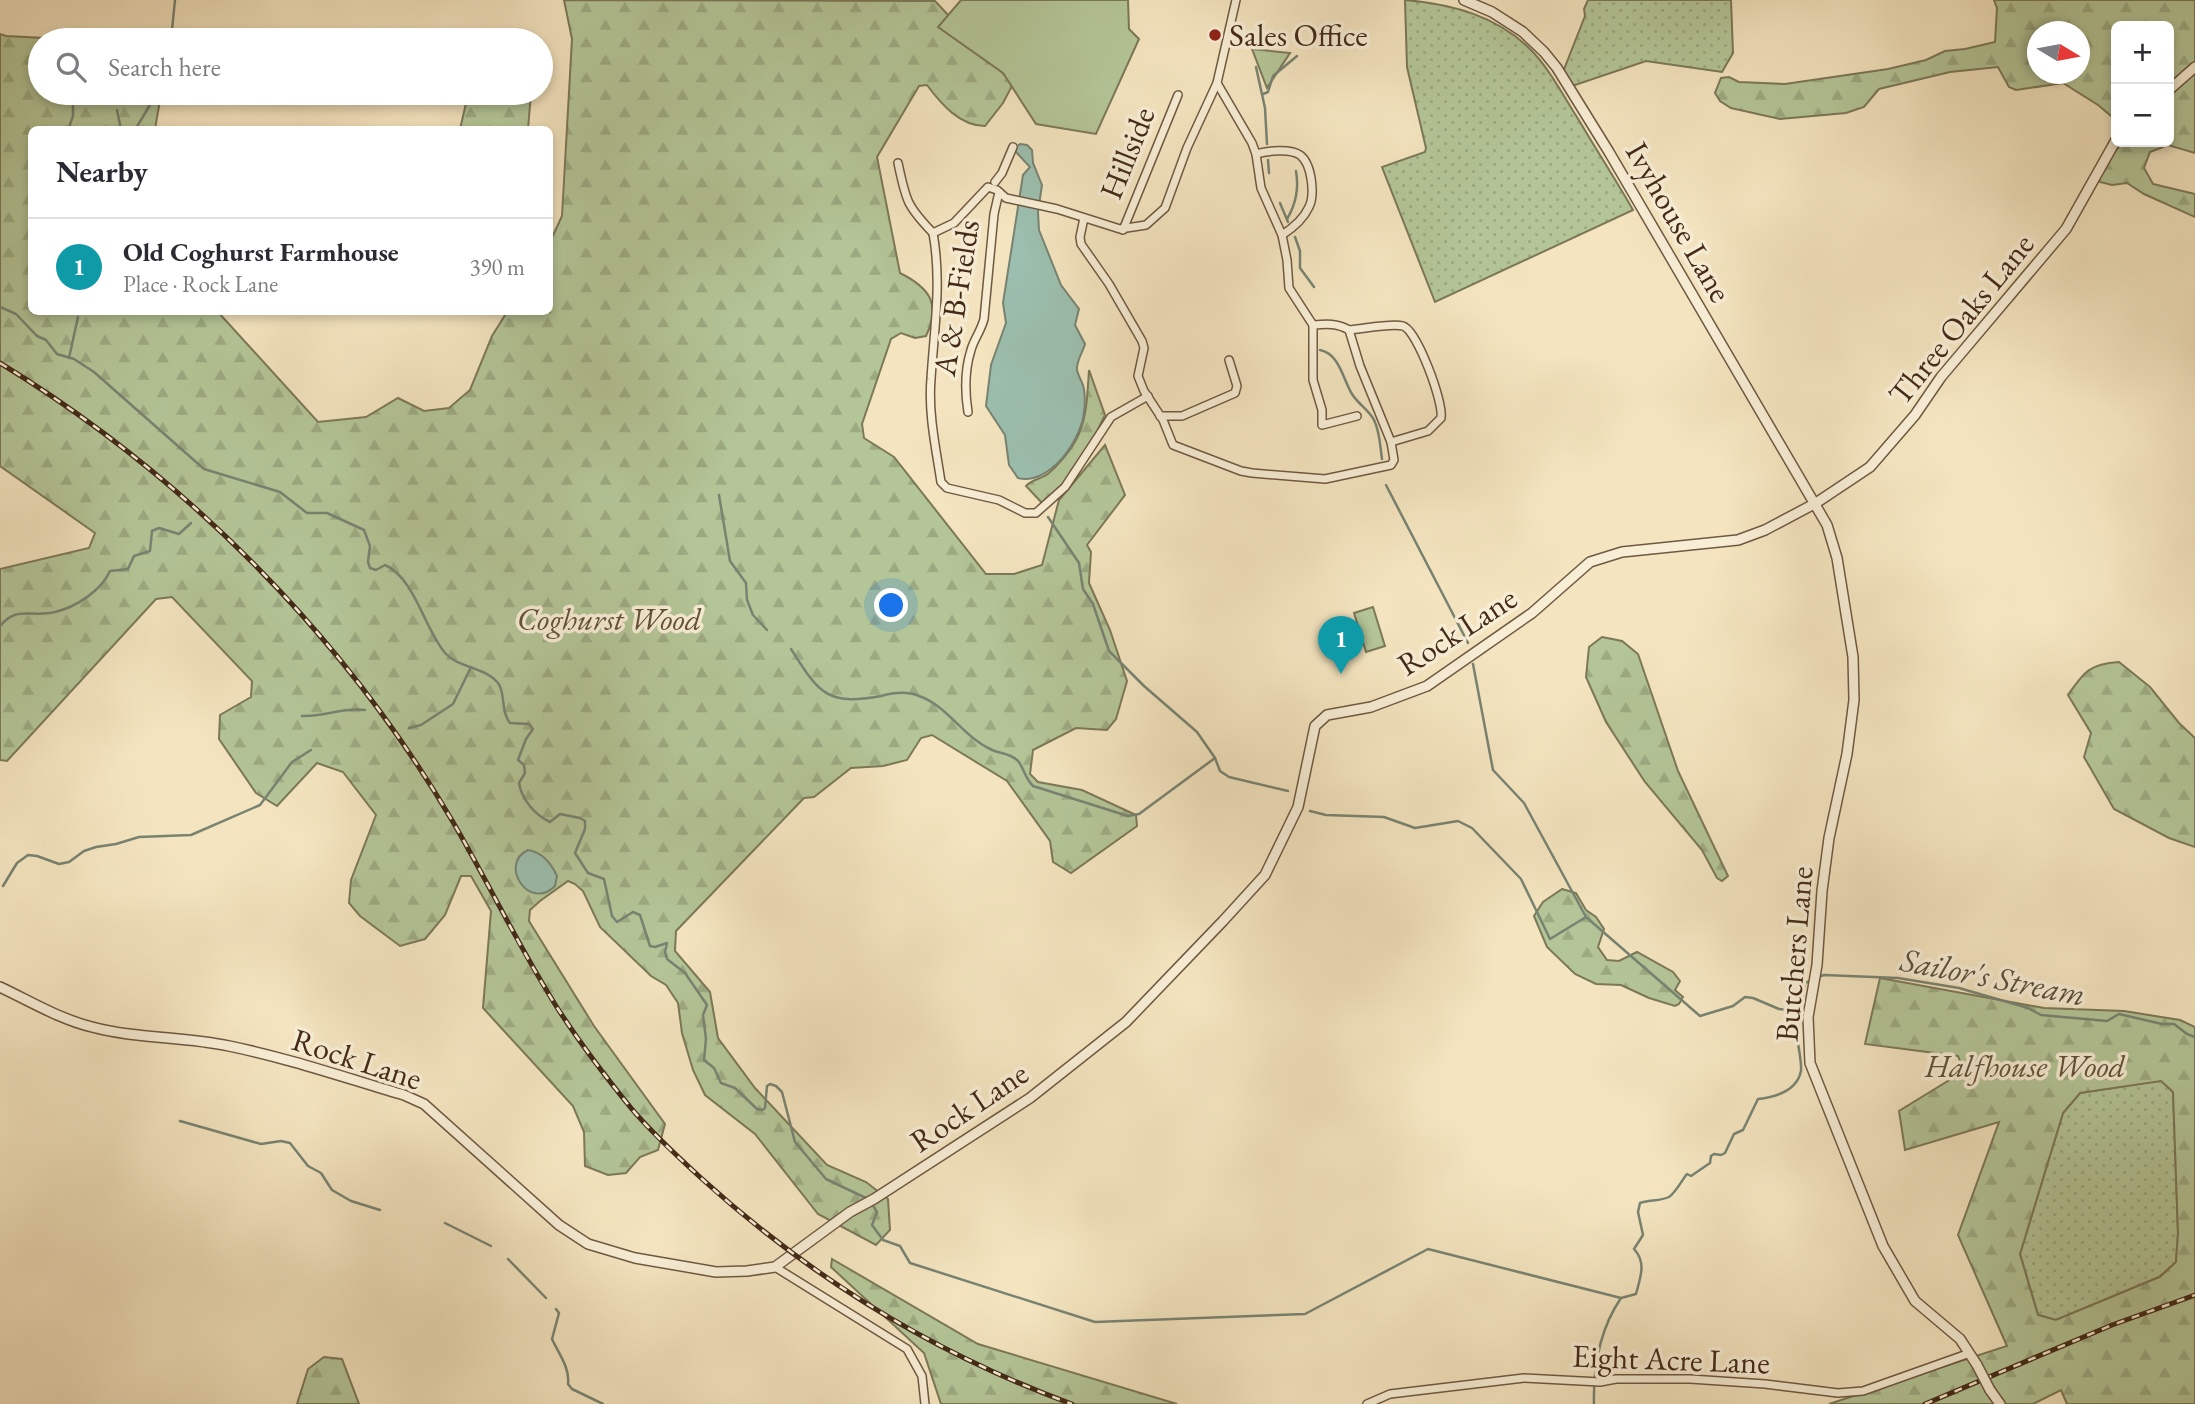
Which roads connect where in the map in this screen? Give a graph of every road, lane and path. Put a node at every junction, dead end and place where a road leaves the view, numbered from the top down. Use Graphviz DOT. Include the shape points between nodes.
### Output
graph roads {
  1 [pos="1464,0"];
  2 [pos="1235,1"];
  3 [pos="2195,67"];
  4 [pos="1217,83"];
  5 [pos="2174,86"];
  6 [pos="1178,96"];
  7 [pos="1013,147"];
  8 [pos="2112,147"];
  9 [pos="1256,154"];
  10 [pos="898,163"];
  11 [pos="995,182"];
  12 [pos="999,192"];
  13 [pos="1084,218"];
  14 [pos="1123,230"];
  15 [pos="933,233"];
  16 [pos="1282,235"];
  17 [pos="1313,325"];
  18 [pos="1349,330"];
  19 [pos="1229,360"];
  20 [pos="1147,396"];
  21 [pos="968,412"];
  22 [pos="1160,416"];
  23 [pos="1357,416"];
  24 [pos="1391,442"];
  25 [pos="1816,503"];
  26 [pos="0,986"];
  27 [pos="775,1267"];
  28 [pos="1970,1353"];
  29 [pos="925,1404"];
  30 [pos="1367,1404"];
  31 [pos="2000,1404"];
  1 -- 25 [label="street, Ivyhouse Lane" via="1516,27 1557,68"];
  2 -- 4 [label="street"];
  3 -- 5 [label="street"];
  4 -- 9 [label="street"];
  4 -- 14 [label="street" via="1166,208 1146,225"];
  6 -- 14 [label="street, Hillside"];
  7 -- 11 [label="street"];
  8 -- 25 [label="street, Three Oaks Lane" via="2066,229 1941,377 1890,447 1870,467"];
  9 -- 16 [label="street" via="1261,188"];
  9 -- 16 [label="street" via="1295,153 1304,160 1309,174 1313,187 1309,207 1296,226"];
  10 -- 15 [label="street" via="906,201"];
  12 -- 13 [label="street" via="1002,197"];
  12 -- 15 [label="street" via="984,188 954,223"];
  12 -- 21 [label="street, A & B-Fields" via="984,319 970,351"];
  13 -- 14 [label="street"];
  13 -- 20 [label="street" via="1081,244 1142,341 1138,376"];
  15 -- 20 [label="street" via="938,263 930,381 941,482 947,488 1036,513 1065,487 1111,417"];
  16 -- 17 [label="street" via="1289,288"];
  17 -- 18 [label="street"];
  17 -- 23 [label="street" via="1313,380 1321,401 1322,425"];
  18 -- 24 [label="street"];
  18 -- 24 [label="street" via="1402,325 1411,330 1433,382 1442,412 1437,423 1428,431"];
  19 -- 22 [label="street" via="1237,386 1234,394 1182,416"];
  20 -- 22 [label="street"];
  22 -- 24 [label="street" via="1172,445 1241,471 1325,479 1378,469 1394,460"];
  25 -- 27 [label="street, Rock Lane" via="1738,540 1622,552 1590,562 1532,612 1427,686 1371,707 1327,715 1315,726 1298,807 1265,875 1126,1022 1030,1098 850,1212"];
  25 -- 28 [label="street, Butchers Lane" via="1837,558 1853,657 1854,700 1829,838 1808,1017 1810,1063 1882,1246 1915,1301"];
  26 -- 27 [label="street, Rock Lane" via="93,1027 230,1046 404,1095 424,1104 559,1225 597,1247 716,1272"];
  27 -- 29 [label="street" via="907,1349 922,1376"];
  28 -- 30 [label="street, Eight Acre Lane" via="1863,1391 1838,1393 1690,1379 1589,1382 1524,1378 1390,1394"];
  28 -- 31 [label="street, Butchers Lane, bridge"];
}
